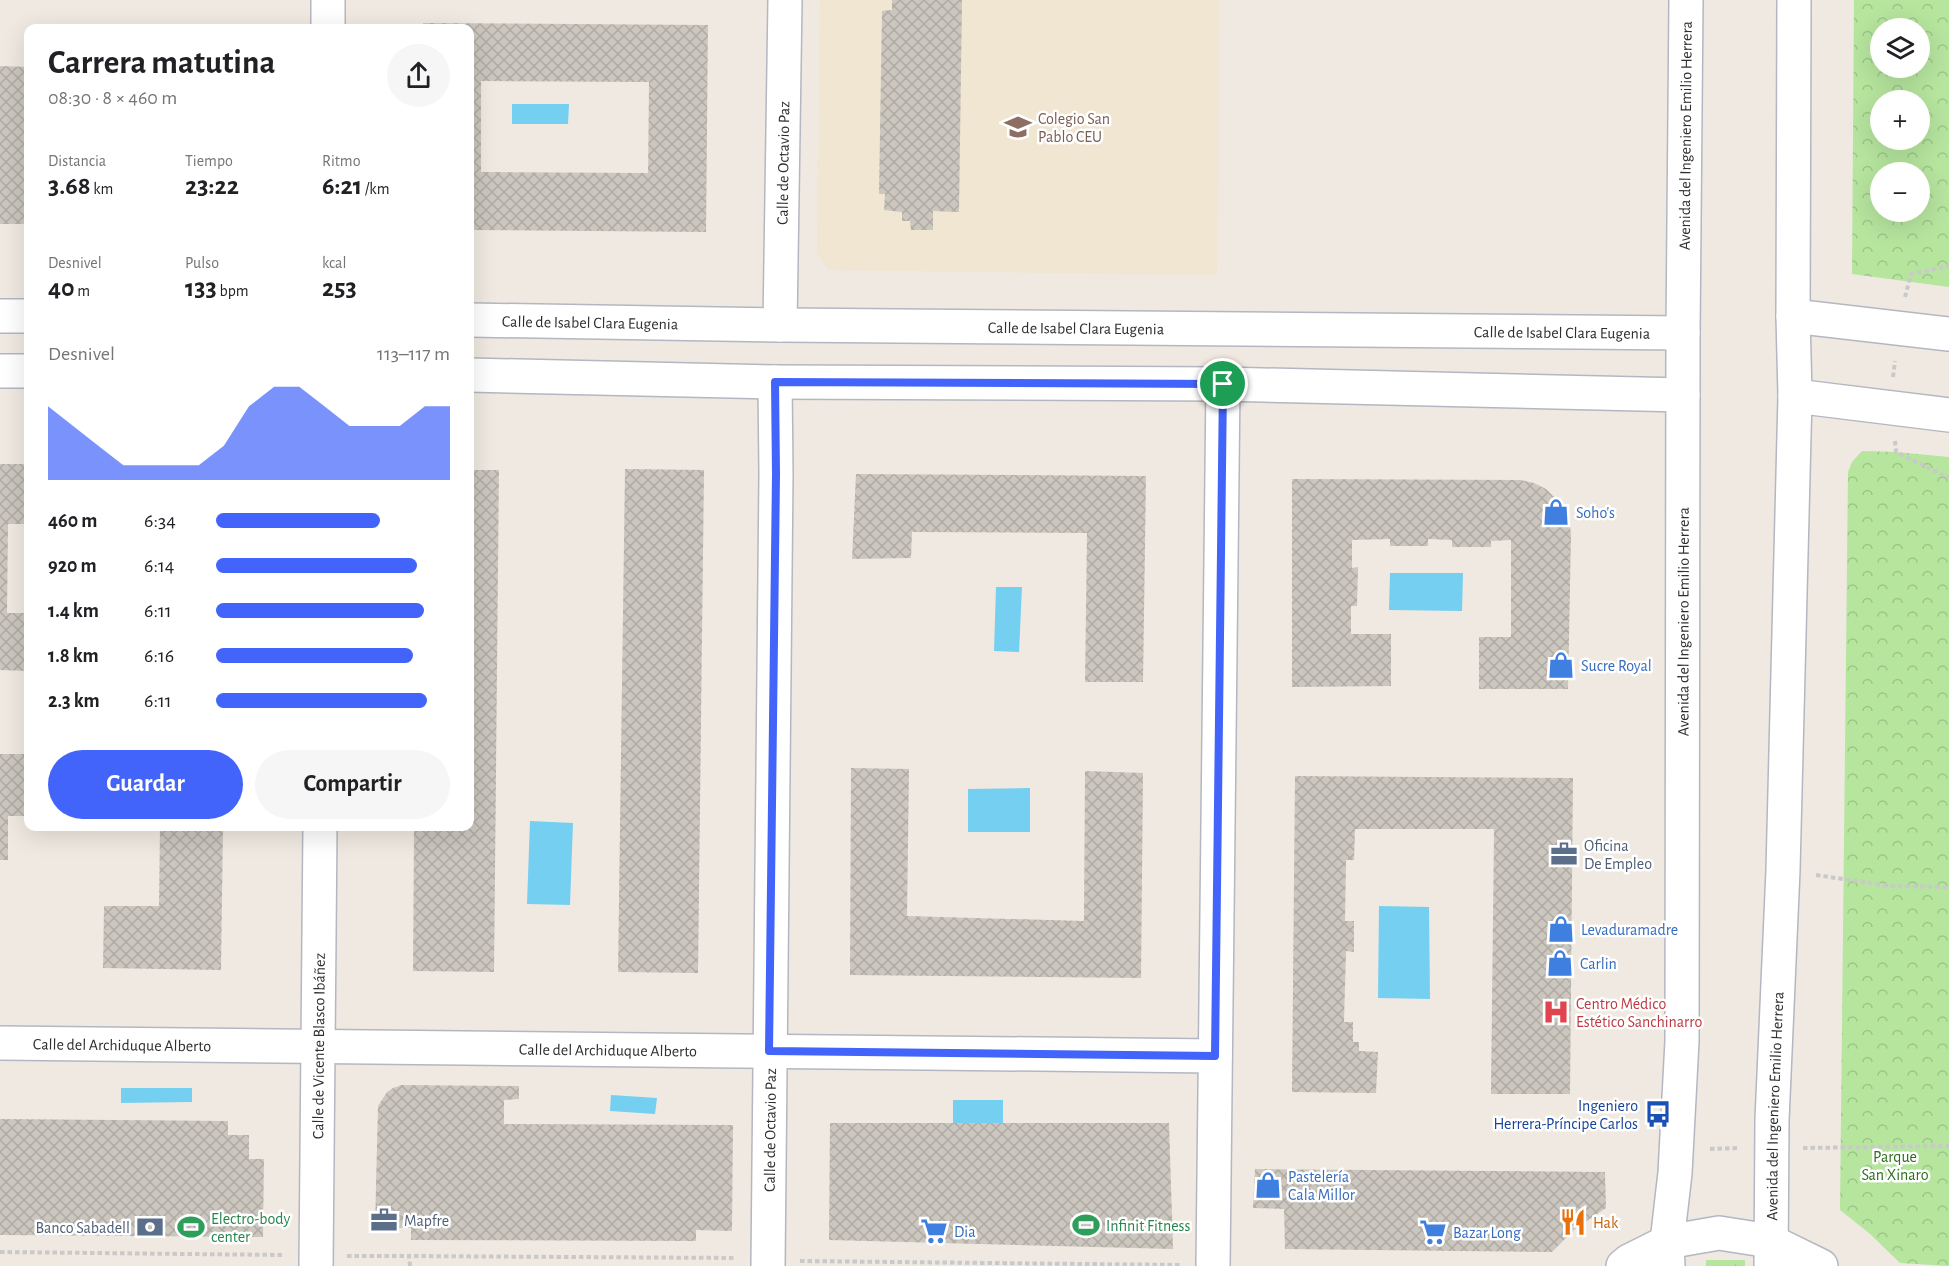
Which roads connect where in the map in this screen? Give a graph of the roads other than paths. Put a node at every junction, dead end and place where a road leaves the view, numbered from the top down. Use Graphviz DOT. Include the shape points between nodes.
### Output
graph roads {
  1 [pos="328,0"];
  2 [pos="785,0"];
  3 [pos="1686,0"];
  4 [pos="1794,0"];
  5 [pos="328,24"];
  6 [pos="0,316"];
  7 [pos="24,316"];
  8 [pos="1793,316"];
  9 [pos="474,320"];
  10 [pos="780,325"];
  11 [pos="1683,333"];
  12 [pos="1949,334"];
  13 [pos="0,371"];
  14 [pos="24,371"];
  15 [pos="474,375"];
  16 [pos="775,382"];
  17 [pos="1223,384"];
  18 [pos="1683,395"];
  19 [pos="1795,396"];
  20 [pos="1949,415"];
  21 [pos="320,831"];
  22 [pos="0,1043"];
  23 [pos="319,1046"];
  24 [pos="769,1051"];
  25 [pos="1215,1056"];
  26 [pos="1771,1253"];
  27 [pos="1668,1254"];
  28 [pos="316,1261"];
  29 [pos="768,1263"];
  30 [pos="1213,1266"];
  31 [pos="1623,1266"];
  32 [pos="1821,1266"];
  1 -- 5 [label="street"];
  2 -- 10 [label="street, Calle de Octavio Paz"];
  3 -- 11 [label="street, Avenida del Ingeniero Emilio Herrera"];
  4 -- 8 [label="street, Avenida del Ingeniero Emilio Herrera"];
  6 -- 7 [label="street"];
  8 -- 12 [label="street"];
  8 -- 19 [label="street, Avenida del Ingeniero Emilio Herrera"];
  9 -- 10 [label="street, Calle de Isabel Clara Eugenia"];
  10 -- 11 [label="street, Calle de Isabel Clara Eugenia"];
  11 -- 18 [label="street, Avenida del Ingeniero Emilio Herrera"];
  13 -- 14 [label="street"];
  15 -- 16 [label="street"];
  16 -- 17 [label="street"];
  16 -- 24 [label="street, Calle de Octavio Paz"];
  17 -- 18 [label="street"];
  17 -- 25 [label="street"];
  18 -- 27 [label="street, Avenida del Ingeniero Emilio Herrera" via="1682,1041"];
  19 -- 20 [label="street"];
  19 -- 26 [label="street, Avenida del Ingeniero Emilio Herrera"];
  21 -- 23 [label="street, Calle de Vicente Blasco Ibáñez"];
  22 -- 23 [label="street, Calle del Archiduque Alberto"];
  23 -- 24 [label="street, Calle del Archiduque Alberto"];
  23 -- 28 [label="street, Calle de Vicente Blasco Ibáñez"];
  24 -- 25 [label="street, Calle del Archiduque Alberto"];
  24 -- 29 [label="street, Calle de Octavio Paz"];
  25 -- 30 [label="street"];
  26 -- 27 [label="street, Avenida del Ingeniero Emilio Herrera" via="1719,1233"];
  26 -- 32 [label="street, Avenida del Ingeniero Emilio Herrera"];
  27 -- 31 [label="street, Avenida del Ingeniero Emilio Herrera" via="1629,1261"];
}
